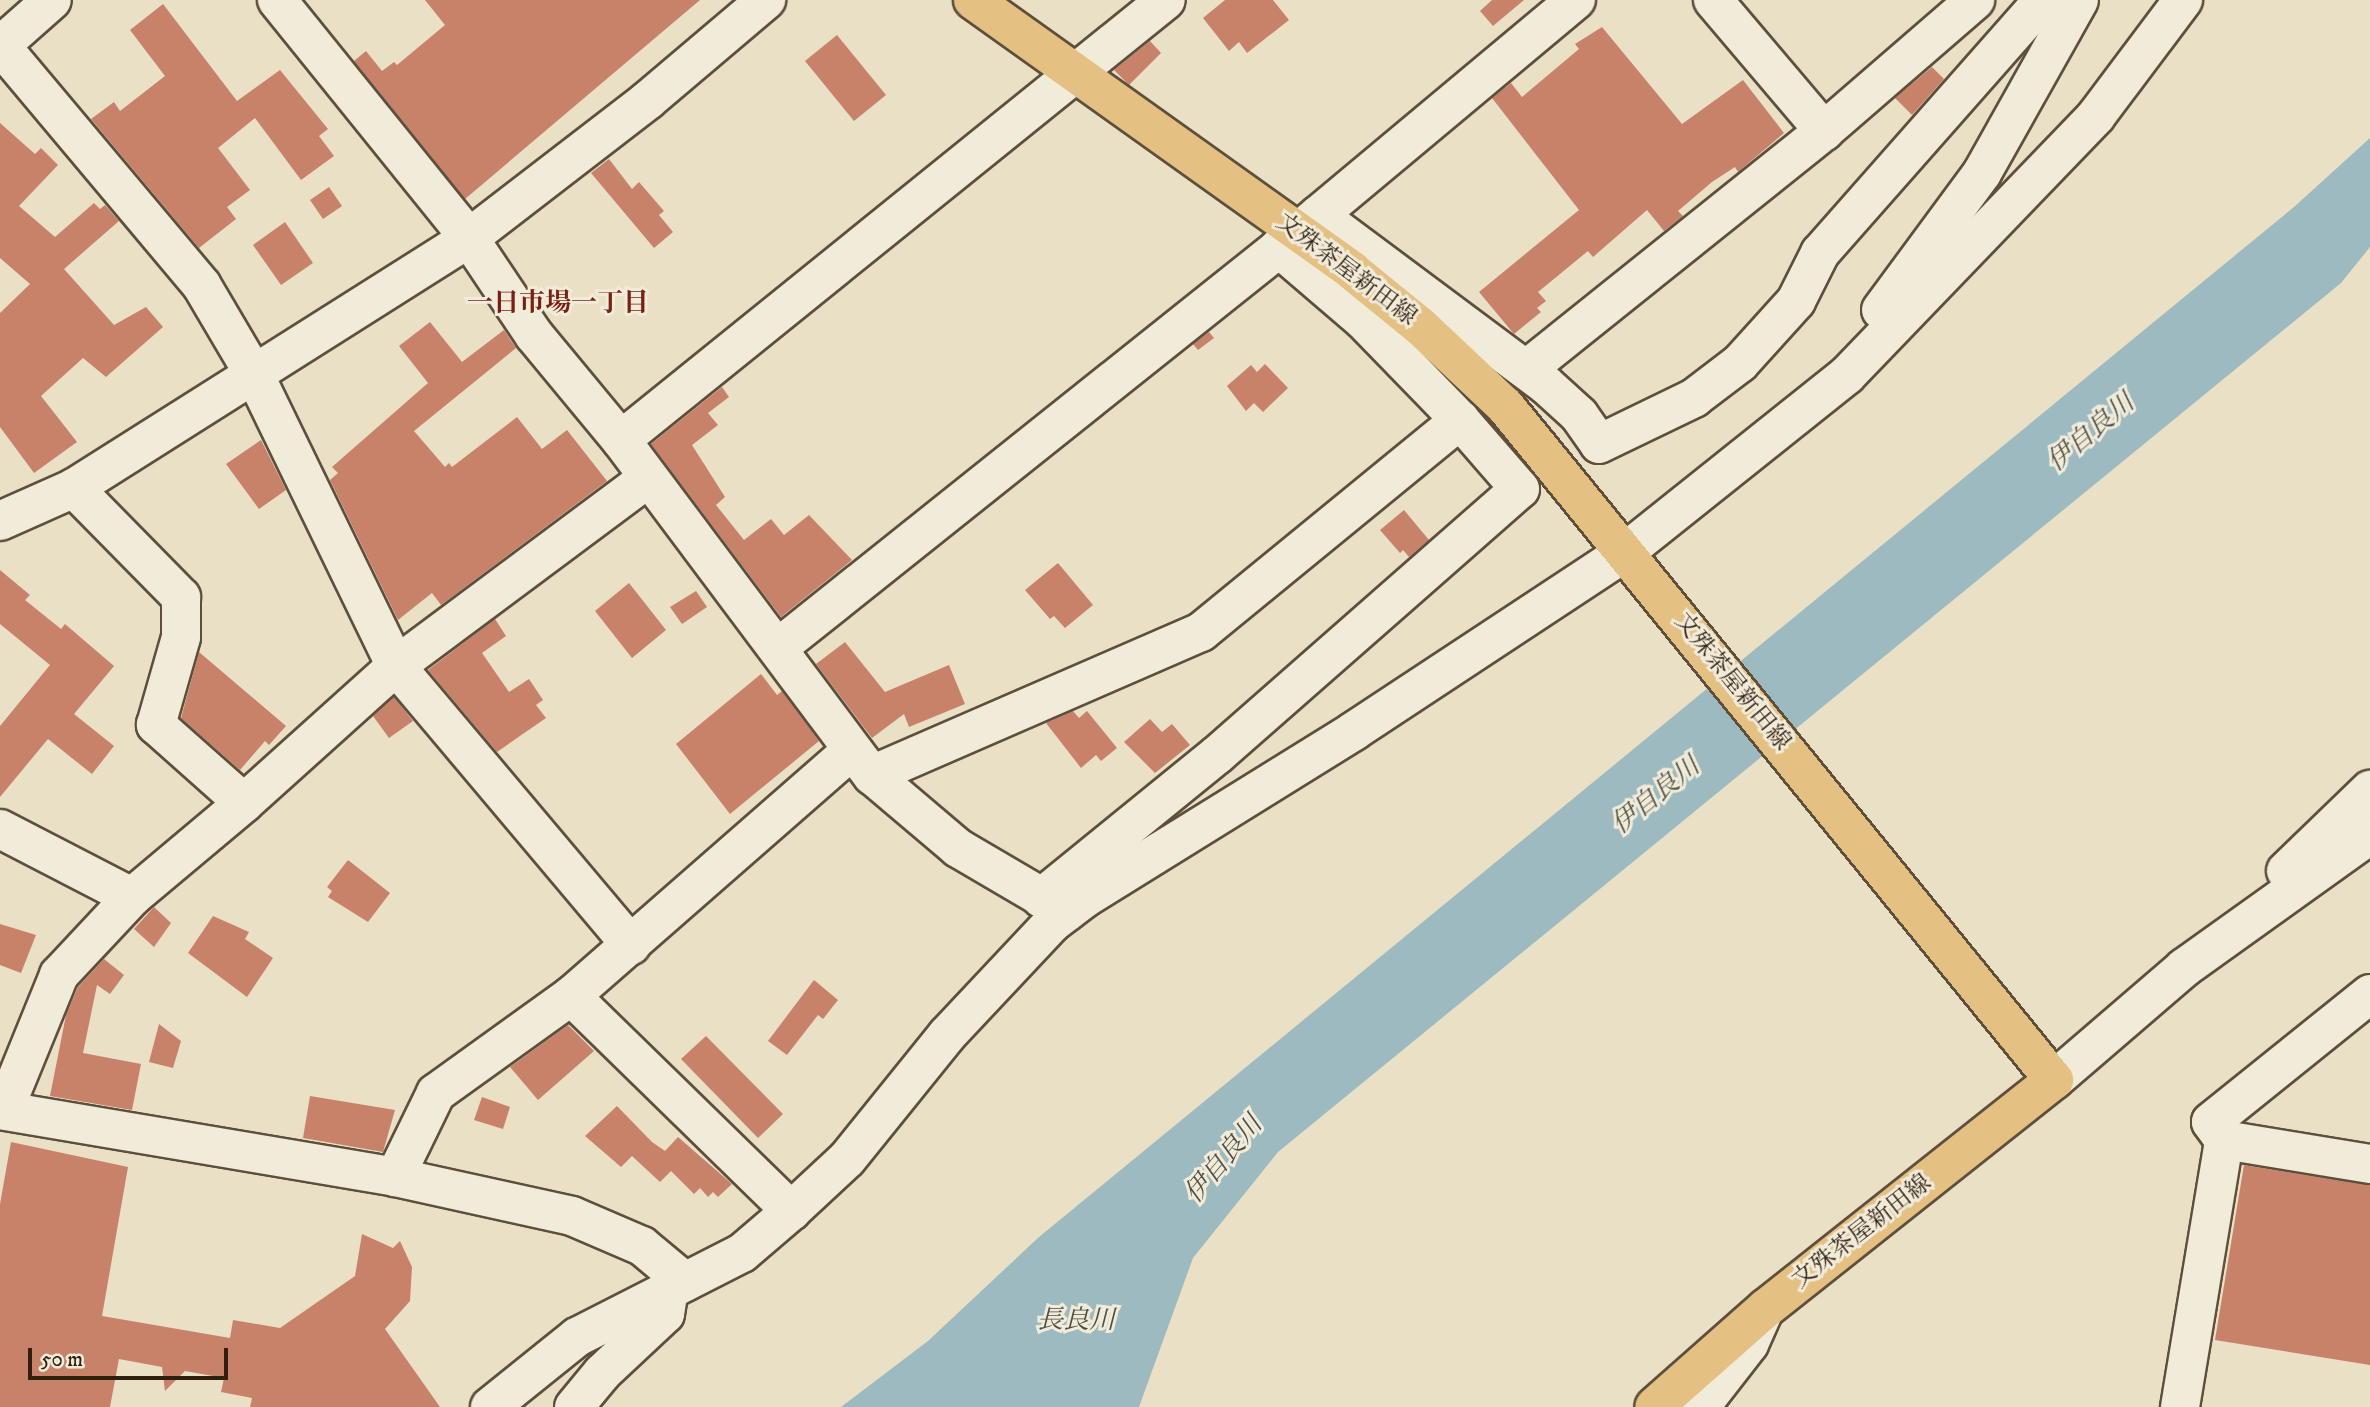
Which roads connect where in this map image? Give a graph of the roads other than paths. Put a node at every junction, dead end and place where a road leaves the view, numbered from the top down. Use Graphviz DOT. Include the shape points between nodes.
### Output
graph roads {
  1 [pos="51,0"];
  2 [pos="277,0"];
  3 [pos="766,0"];
  4 [pos="972,0"];
  5 [pos="1166,0"];
  6 [pos="1576,0"];
  7 [pos="1713,0"];
  8 [pos="1975,0"];
  9 [pos="2043,0"];
  10 [pos="2079,0"];
  11 [pos="2183,0"];
  12 [pos="0,46"];
  13 [pos="1075,75"];
  14 [pos="1824,131"];
  15 [pos="1298,232"];
  16 [pos="469,238"];
  17 [pos="1527,369"];
  18 [pos="1847,375"];
  19 [pos="255,376"];
  20 [pos="1460,419"];
  21 [pos="621,440"];
  22 [pos="648,478"];
  23 [pos="75,488"];
  24 [pos="0,521"];
  25 [pos="1635,566"];
  26 [pos="779,647"];
  27 [pos="396,666"];
  28 [pos="862,763"];
  29 [pos="2370,790"];
  30 [pos="244,803"];
  31 [pos="0,829"];
  32 [pos="2370,835"];
  33 [pos="132,897"];
  34 [pos="1054,905"];
  35 [pos="631,945"];
  36 [pos="2184,968"];
  37 [pos="2370,995"];
  38 [pos="571,996"];
  39 [pos="2054,1080"];
  40 [pos="2,1110"];
  41 [pos="2224,1140"];
  42 [pos="2370,1164"];
  43 [pos="395,1178"];
  44 [pos="791,1211"];
  45 [pos="677,1286"];
  46 [pos="1766,1308"];
  47 [pos="490,1407"];
  48 [pos="574,1407"];
  49 [pos="1654,1407"];
  50 [pos="1700,1407"];
  51 [pos="2180,1407"];
  1 -- 12 [label="street"];
  2 -- 16 [label="street"];
  3 -- 16 [label="street" via="648,100"];
  4 -- 13 [label="main road, 文殊茶屋新田線"];
  5 -- 13 [label="street"];
  6 -- 15 [label="street"];
  7 -- 14 [label="street"];
  8 -- 14 [label="street"];
  9 -- 17 [label="street" via="1820,253 1796,301 1740,363 1694,398 1599,444 1579,415"];
  10 -- 18 [label="street" via="1982,173 1874,320"];
  11 -- 18 [label="street" via="2096,116"];
  12 -- 19 [label="street" via="202,286"];
  13 -- 15 [label="main road, 文殊茶屋新田線"];
  13 -- 21 [label="street"];
  14 -- 17 [label="street"];
  15 -- 17 [label="street"];
  15 -- 20 [label="street" via="1363,320"];
  15 -- 25 [label="main road, 文殊茶屋新田線" via="1420,326 1505,406"];
  15 -- 26 [label="street"];
  16 -- 19 [label="street"];
  16 -- 21 [label="street" via="534,335"];
  18 -- 25 [label="street"];
  19 -- 23 [label="street"];
  19 -- 27 [label="street"];
  20 -- 28 [label="street" via="1201,632"];
  20 -- 34 [label="street" via="1520,489"];
  21 -- 22 [label="street"];
  22 -- 26 [label="street"];
  22 -- 27 [label="street"];
  23 -- 24 [label="street"];
  23 -- 30 [label="street" via="181,597 181,637 156,724"];
  25 -- 34 [label="street"];
  25 -- 39 [label="main road, 文殊茶屋新田線"];
  26 -- 28 [label="street"];
  27 -- 30 [label="street"];
  27 -- 35 [label="street"];
  28 -- 34 [label="street" via="958,848"];
  28 -- 35 [label="street"];
  29 -- 36 [label="street"];
  30 -- 33 [label="street"];
  31 -- 33 [label="street"];
  32 -- 36 [label="street"];
  33 -- 40 [label="street" via="60,975"];
  34 -- 44 [label="street" via="1022,953 947,1035 847,1159"];
  35 -- 38 [label="street"];
  36 -- 39 [label="street"];
  37 -- 41 [label="street" via="2211,1122"];
  38 -- 43 [label="street" via="436,1093"];
  38 -- 44 [label="street"];
  39 -- 46 [label="main road, 文殊茶屋新田線"];
  40 -- 43 [label="street"];
  41 -- 42 [label="street"];
  41 -- 51 [label="street"];
  43 -- 45 [label="street" via="572,1216 642,1246"];
  44 -- 45 [label="street" via="742,1253"];
  45 -- 47 [label="street" via="577,1337"];
  45 -- 48 [label="street" via="665,1314 602,1373"];
  46 -- 49 [label="main road, 文殊茶屋新田線"];
  46 -- 50 [label="street" via="1749,1344"];
}
